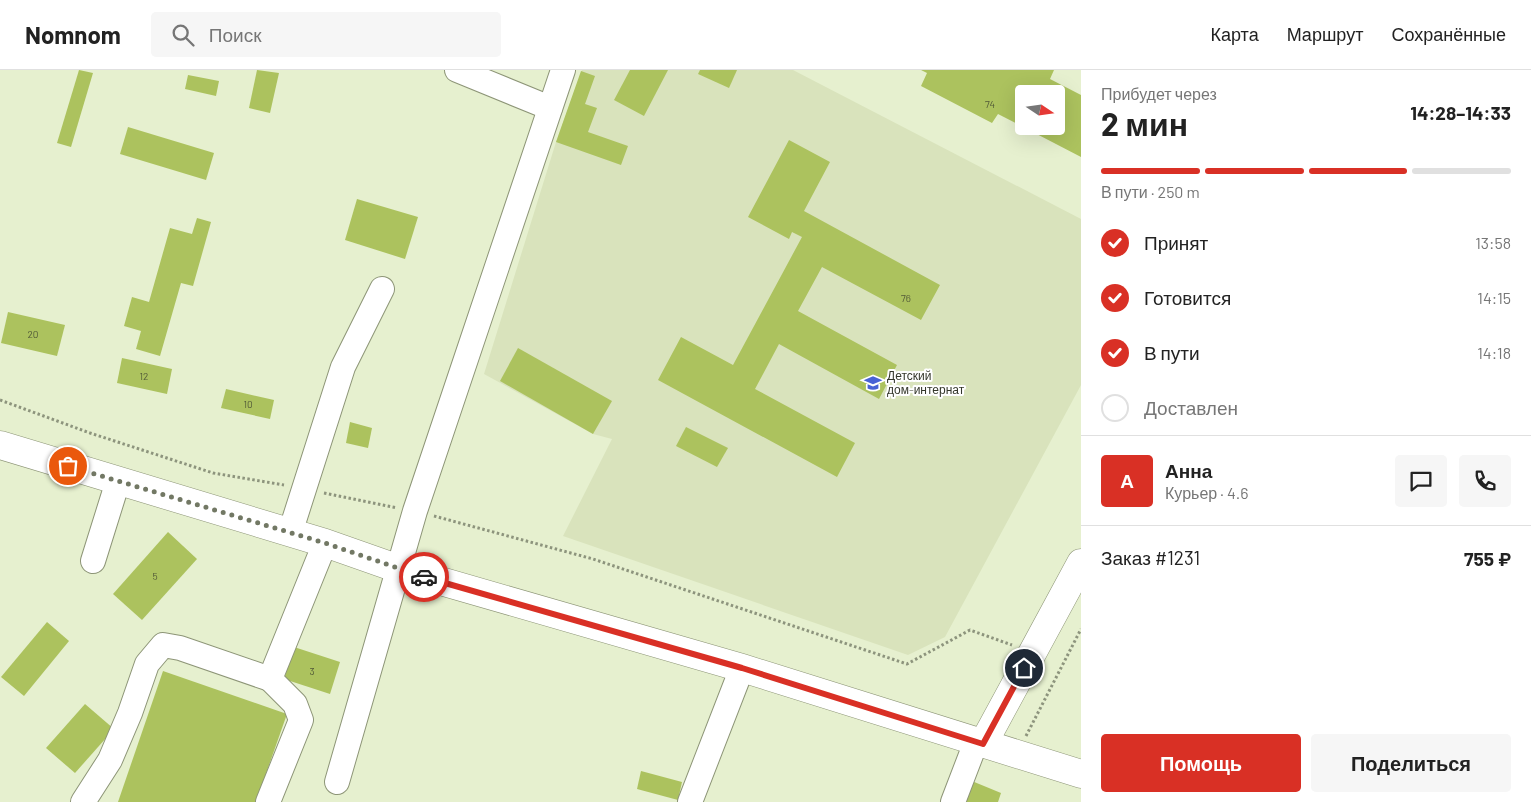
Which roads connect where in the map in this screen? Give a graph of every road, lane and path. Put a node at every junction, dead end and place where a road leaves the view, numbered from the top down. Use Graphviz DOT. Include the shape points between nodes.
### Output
graph roads {
  1 [pos="456,70"];
  2 [pos="563,70"];
  3 [pos="550,108"];
  4 [pos="382,289"];
  5 [pos="0,400"];
  6 [pos="0,445"];
  7 [pos="118,481"];
  8 [pos="305,489"];
  9 [pos="415,511"];
  10 [pos="290,533"];
  11 [pos="325,543"];
  12 [pos="93,561"];
  13 [pos="1081,563"];
  14 [pos="399,569"];
  15 [pos="1081,629"];
  16 [pos="1032,652"];
  17 [pos="742,668"];
  18 [pos="270,679"];
  19 [pos="980,743"];
  20 [pos="1016,754"];
  21 [pos="1081,774"];
  22 [pos="337,782"];
  23 [pos="83,802"];
  24 [pos="268,802"];
  25 [pos="690,802"];
  26 [pos="953,802"];
  1 -- 3 [label="lane"];
  2 -- 3 [label="lane"];
  3 -- 9 [label="lane"];
  4 -- 8 [label="lane" via="343,367"];
  5 -- 8 [label="path" via="213,473"];
  6 -- 7 [label="main road"];
  7 -- 10 [label="main road"];
  7 -- 12 [label="lane"];
  8 -- 9 [label="path"];
  8 -- 10 [label="lane"];
  9 -- 14 [label="lane"];
  9 -- 16 [label="path" via="592,559 907,664 970,630"];
  10 -- 11 [label="main road"];
  11 -- 14 [label="main road"];
  11 -- 18 [label="lane"];
  13 -- 16 [label="main road"];
  14 -- 17 [label="main road"];
  14 -- 22 [label="lane"];
  15 -- 20 [label="path"];
  16 -- 19 [label="main road"];
  17 -- 19 [label="main road"];
  17 -- 25 [label="lane"];
  18 -- 23 [label="lane" via="163,645 147,664 110,760"];
  18 -- 24 [label="lane" via="295,704 302,720"];
  19 -- 20 [label="main road"];
  19 -- 26 [label="lane"];
  20 -- 21 [label="main road"];
}
